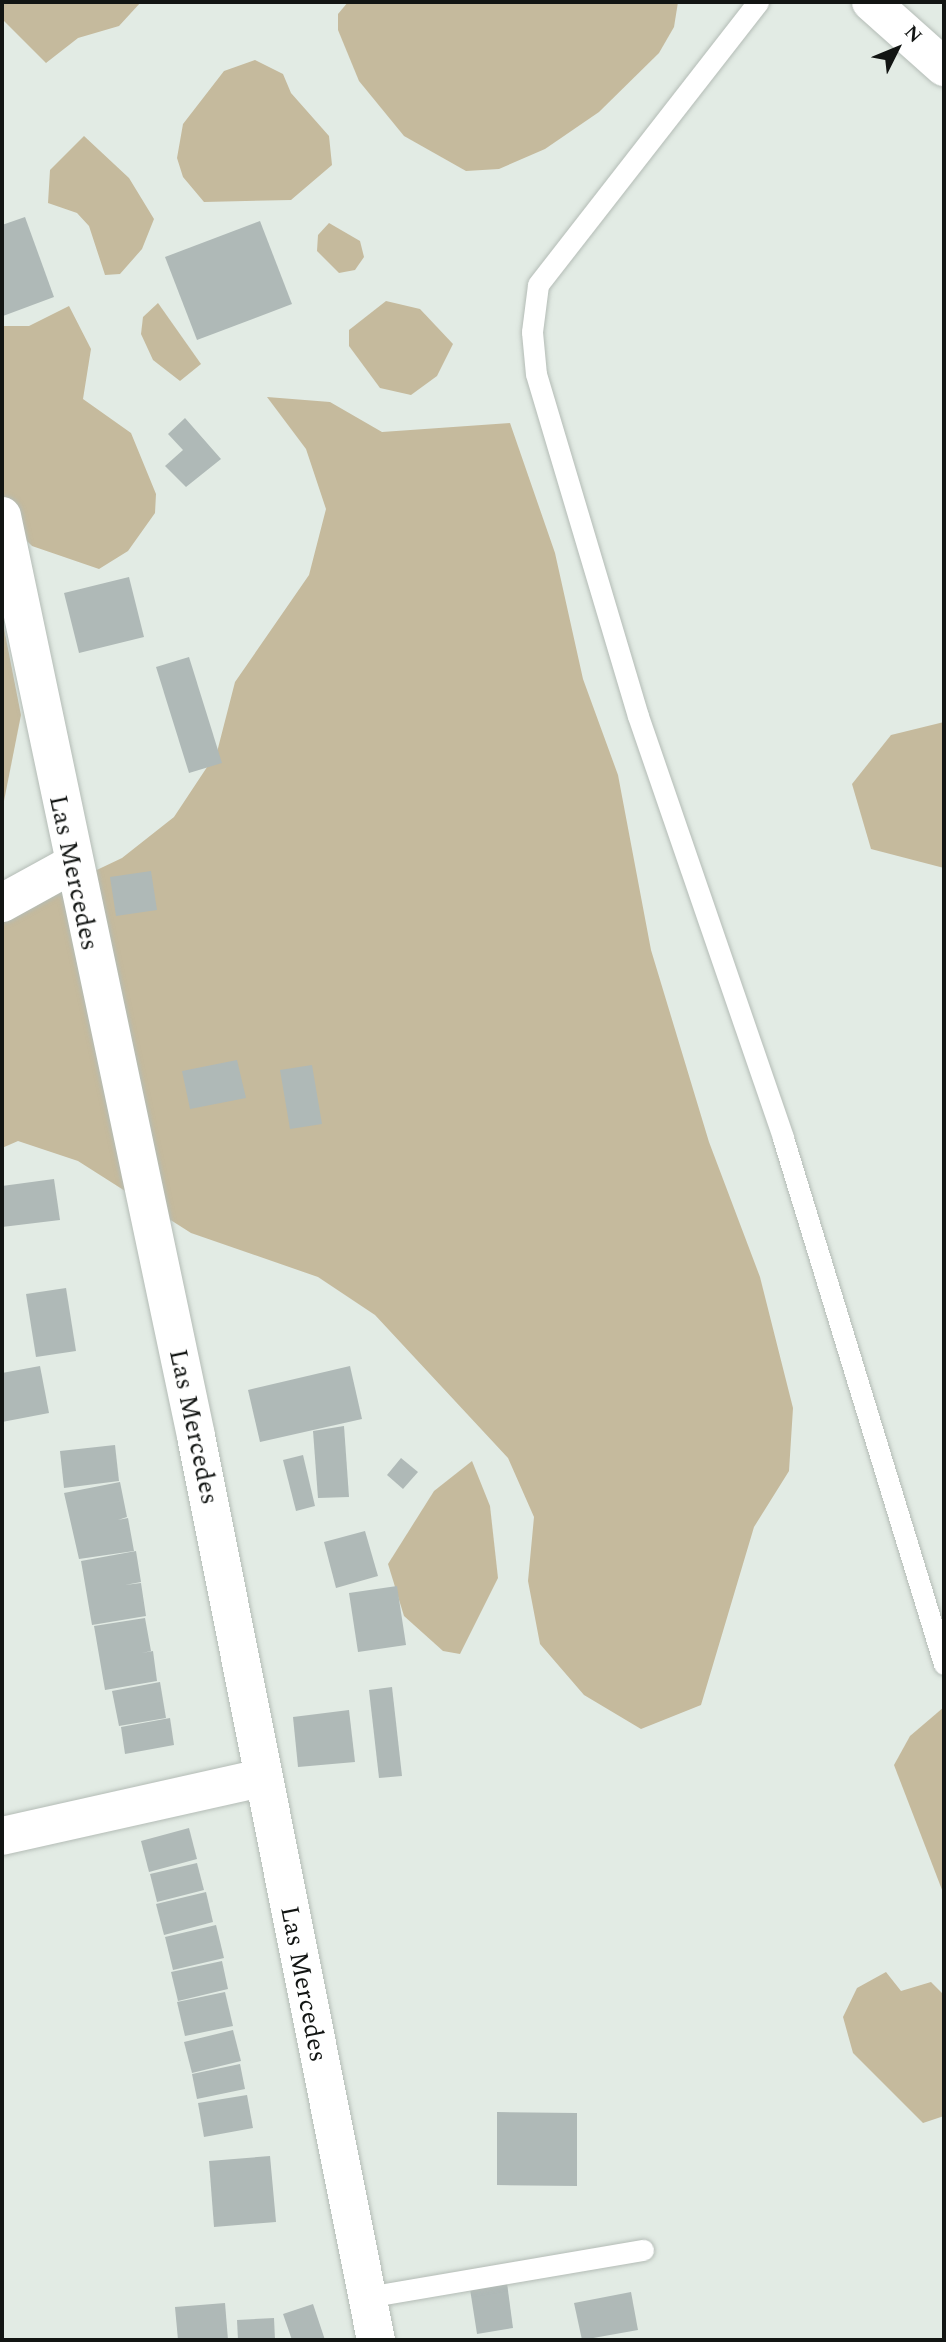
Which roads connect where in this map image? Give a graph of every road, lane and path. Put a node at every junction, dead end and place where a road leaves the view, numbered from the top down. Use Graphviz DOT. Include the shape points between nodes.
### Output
graph roads {
  1 [pos="758,2"];
  2 [pos="871,2"];
  3 [pos="944,67"];
  4 [pos="2,516"];
  5 [pos="71,864"];
  6 [pos="2,903"];
  7 [pos="944,1664"];
  8 [pos="262,1778"];
  9 [pos="2,1836"];
  10 [pos="643,2250"];
  11 [pos="367,2297"];
  12 [pos="376,2340"];
  1 -- 7 [label="lane" via="538,285 532,332 536,374 638,716 783,1138"];
  2 -- 3 [label="street"];
  4 -- 5 [label="street, Las Mercedes"];
  5 -- 6 [label="street"];
  5 -- 8 [label="street, Las Mercedes" via="196,1436"];
  8 -- 9 [label="street"];
  8 -- 11 [label="street, Las Mercedes"];
  10 -- 11 [label="lane"];
  11 -- 12 [label="street, Las Mercedes"];
}
